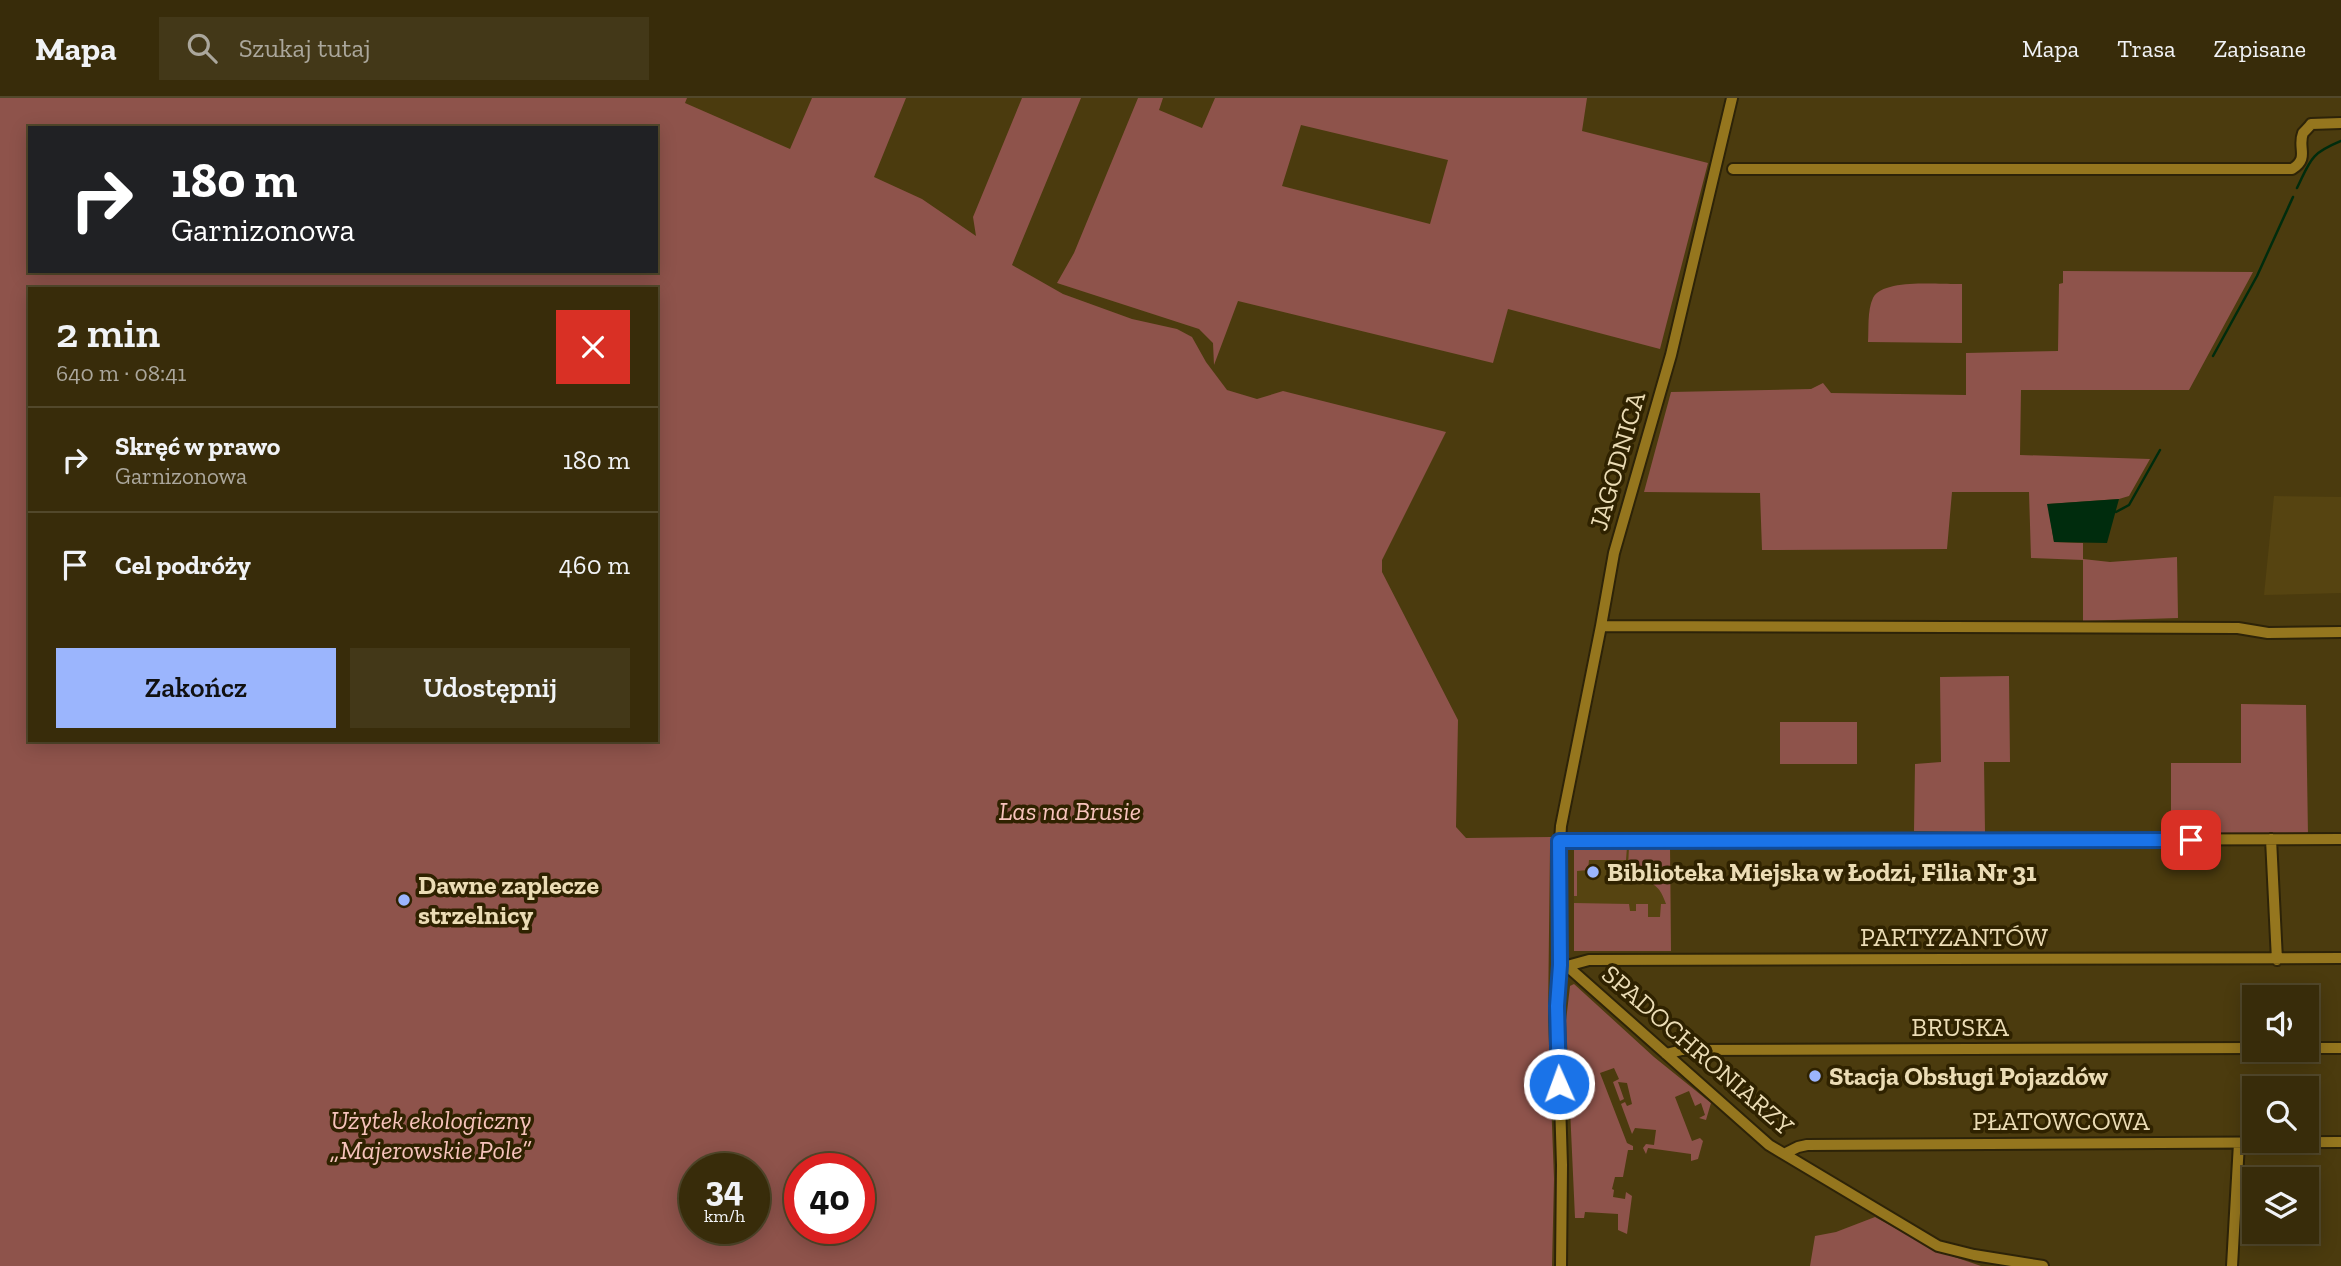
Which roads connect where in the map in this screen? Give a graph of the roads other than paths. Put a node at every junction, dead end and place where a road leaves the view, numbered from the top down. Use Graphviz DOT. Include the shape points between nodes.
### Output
graph roads {
  1 [pos="1732,98"];
  2 [pos="2341,122"];
  3 [pos="1733,169"];
  4 [pos="1601,626"];
  5 [pos="2341,632"];
  6 [pos="2271,839"];
  7 [pos="2341,839"];
  8 [pos="1559,841"];
  9 [pos="2341,958"];
  10 [pos="2277,960"];
  11 [pos="1563,966"];
  12 [pos="2242,1048"];
  13 [pos="2319,1048"];
  14 [pos="2341,1048"];
  15 [pos="1666,1054"];
  16 [pos="2341,1142"];
  17 [pos="2239,1143"];
  18 [pos="1784,1154"];
  19 [pos="1982,1256"];
  20 [pos="1561,1266"];
  21 [pos="1991,1266"];
  22 [pos="2043,1266"];
  23 [pos="2232,1266"];
  1 -- 4 [label="street, JAGODNICA" via="1671,355 1619,531"];
  2 -- 3 [label="street" via="2311,124 2303,136 2303,157 2292,169"];
  4 -- 5 [label="street"];
  4 -- 8 [label="street, JAGODNICA"];
  6 -- 7 [label="street"];
  6 -- 8 [label="street"];
  6 -- 10 [label="street"];
  8 -- 11 [label="street, JAGODNICA"];
  9 -- 10 [label="street, PARTYZANTÓW"];
  10 -- 11 [label="street, PARTYZANTÓW" via="1589,960"];
  11 -- 15 [label="street, SPADOCHRONIARZY"];
  11 -- 20 [label="street, JAGODNICA" via="1557,1006"];
  12 -- 15 [label="street, BRUSKA" via="1682,1050"];
  13 -- 14 [label="street"];
  15 -- 18 [label="street, SPADOCHRONIARZY"];
  16 -- 17 [label="street, PŁATOWCOWA"];
  17 -- 18 [label="street, PŁATOWCOWA" via="1807,1145"];
  17 -- 23 [label="street"];
  18 -- 19 [label="street, SPADOCHRONIARZY" via="1932,1242"];
  19 -- 21 [label="street"];
  19 -- 22 [label="street, SPADOCHRONIARZY"];
}
